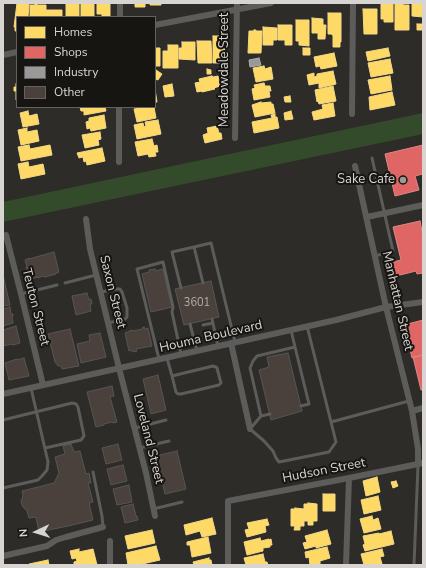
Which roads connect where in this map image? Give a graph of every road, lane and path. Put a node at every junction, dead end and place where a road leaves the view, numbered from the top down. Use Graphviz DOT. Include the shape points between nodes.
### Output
graph roads {
  1 [pos="120,3"];
  2 [pos="271,3"];
  3 [pos="353,3"];
  4 [pos="237,6"];
  5 [pos="120,16"];
  6 [pos="156,26"];
  7 [pos="16,52"];
  8 [pos="3,55"];
  9 [pos="120,108"];
  10 [pos="352,114"];
  11 [pos="235,138"];
  12 [pos="372,158"];
  13 [pos="119,162"];
  14 [pos="355,166"];
  15 [pos="423,205"];
  16 [pos="384,214"];
  17 [pos="366,217"];
  18 [pos="86,219"];
  19 [pos="6,235"];
  20 [pos="194,247"];
  21 [pos="375,256"];
  22 [pos="96,275"];
  23 [pos="65,283"];
  24 [pos="203,283"];
  25 [pos="57,285"];
  26 [pos="181,288"];
  27 [pos="101,292"];
  28 [pos="21,294"];
  29 [pos="423,302"];
  30 [pos="386,307"];
  31 [pos="212,318"];
  32 [pos="213,323"];
  33 [pos="108,324"];
  34 [pos="203,325"];
  35 [pos="197,326"];
  36 [pos="307,326"];
  37 [pos="291,330"];
  38 [pos="233,343"];
  39 [pos="218,346"];
  40 [pos="295,347"];
  41 [pos="197,351"];
  42 [pos="181,354"];
  43 [pos="167,358"];
  44 [pos="159,359"];
  45 [pos="119,368"];
  46 [pos="172,376"];
  47 [pos="43,385"];
  48 [pos="31,388"];
  49 [pos="3,394"];
  50 [pos="409,401"];
  51 [pos="301,406"];
  52 [pos="423,408"];
  53 [pos="412,411"];
  54 [pos="36,412"];
  55 [pos="270,414"];
  56 [pos="261,416"];
  57 [pos="3,420"];
  58 [pos="166,420"];
  59 [pos="331,422"];
  60 [pos="135,428"];
  61 [pos="250,429"];
  62 [pos="169,441"];
  63 [pos="45,448"];
  64 [pos="140,448"];
  65 [pos="420,463"];
  66 [pos="93,472"];
  67 [pos="349,478"];
  68 [pos="3,488"];
  69 [pos="182,502"];
  70 [pos="153,509"];
  71 [pos="155,516"];
  72 [pos="103,527"];
  73 [pos="110,541"];
  74 [pos="3,556"];
  75 [pos="110,565"];
  76 [pos="228,565"];
  77 [pos="346,565"];
  78 [pos="414,565"];
  1 -- 5 [label="street"];
  2 -- 4 [label="street"];
  3 -- 10 [label="street"];
  4 -- 6 [label="street"];
  4 -- 11 [label="street, Meadowdale Street"];
  7 -- 8 [label="street"];
  9 -- 13 [label="street"];
  12 -- 16 [label="lane"];
  14 -- 17 [label="street, Manhattan Street"];
  15 -- 16 [label="street"];
  16 -- 17 [label="street"];
  16 -- 21 [label="lane" via="393,251"];
  17 -- 21 [label="street, Manhattan Street"];
  18 -- 22 [label="street, Saxon Street"];
  19 -- 28 [label="street, Teuton Street"];
  20 -- 24 [label="lane"];
  20 -- 26 [label="lane" via="172,252"];
  20 -- 38 [label="lane" via="211,243"];
  21 -- 30 [label="street, Manhattan Street"];
  22 -- 23 [label="lane"];
  22 -- 27 [label="street, Saxon Street"];
  25 -- 28 [label="lane"];
  27 -- 33 [label="street, Saxon Street"];
  27 -- 33 [label="lane" via="120,289 127,308 125,319"];
  28 -- 47 [label="street, Teuton Street"];
  29 -- 30 [label="street, Houma Boulevard"];
  30 -- 36 [label="street, Houma Boulevard"];
  30 -- 50 [label="street, Manhattan Street"];
  31 -- 32 [label="lane"];
  32 -- 34 [label="lane"];
  32 -- 39 [label="lane"];
  33 -- 45 [label="street, Saxon Street"];
  35 -- 41 [label="lane" via="191,325"];
  36 -- 37 [label="street, Houma Boulevard"];
  36 -- 59 [label="lane"];
  37 -- 38 [label="street, Houma Boulevard"];
  37 -- 40 [label="lane"];
  38 -- 39 [label="street, Houma Boulevard"];
  38 -- 61 [label="street"];
  39 -- 41 [label="street, Houma Boulevard"];
  40 -- 51 [label="lane" via="309,404"];
  40 -- 56 [label="lane" via="257,356 253,360 250,368"];
  41 -- 42 [label="street, Houma Boulevard"];
  42 -- 43 [label="street, Houma Boulevard"];
  42 -- 44 [label="lane" via="172,312 174,306 163,262 137,269"];
  43 -- 44 [label="street, Houma Boulevard"];
  43 -- 46 [label="lane"];
  44 -- 45 [label="street, Houma Boulevard"];
  45 -- 47 [label="street, Houma Boulevard"];
  45 -- 60 [label="street, Loveland Street"];
  46 -- 46 [label="lane" via="178,394 221,383 217,368 213,366"];
  47 -- 48 [label="street, Houma Boulevard"];
  48 -- 49 [label="street, Houma Boulevard"];
  48 -- 54 [label="lane"];
  50 -- 53 [label="street, Manhattan Street"];
  50 -- 59 [label="lane"];
  52 -- 53 [label="street"];
  53 -- 65 [label="street, Manhattan Street"];
  54 -- 57 [label="lane"];
  54 -- 63 [label="lane"];
  54 -- 63 [label="lane" via="72,403 78,407 84,436 80,440"];
  55 -- 56 [label="lane"];
  56 -- 61 [label="lane"];
  58 -- 60 [label="lane"];
  59 -- 61 [label="lane" via="336,442 329,452 283,462 278,462 273,451"];
  60 -- 64 [label="street, Loveland Street"];
  62 -- 64 [label="lane"];
  63 -- 68 [label="lane" via="47,470 38,480"];
  64 -- 70 [label="street, Loveland Street"];
  65 -- 67 [label="street, Hudson Street"];
  65 -- 78 [label="lane"];
  66 -- 72 [label="lane"];
  67 -- 76 [label="street, Hudson Street" via="228,500"];
  67 -- 77 [label="street"];
  69 -- 70 [label="lane"];
  70 -- 71 [label="street, Loveland Street"];
  72 -- 74 [label="street" via="56,540 47,546"];
  73 -- 75 [label="street"];
}
